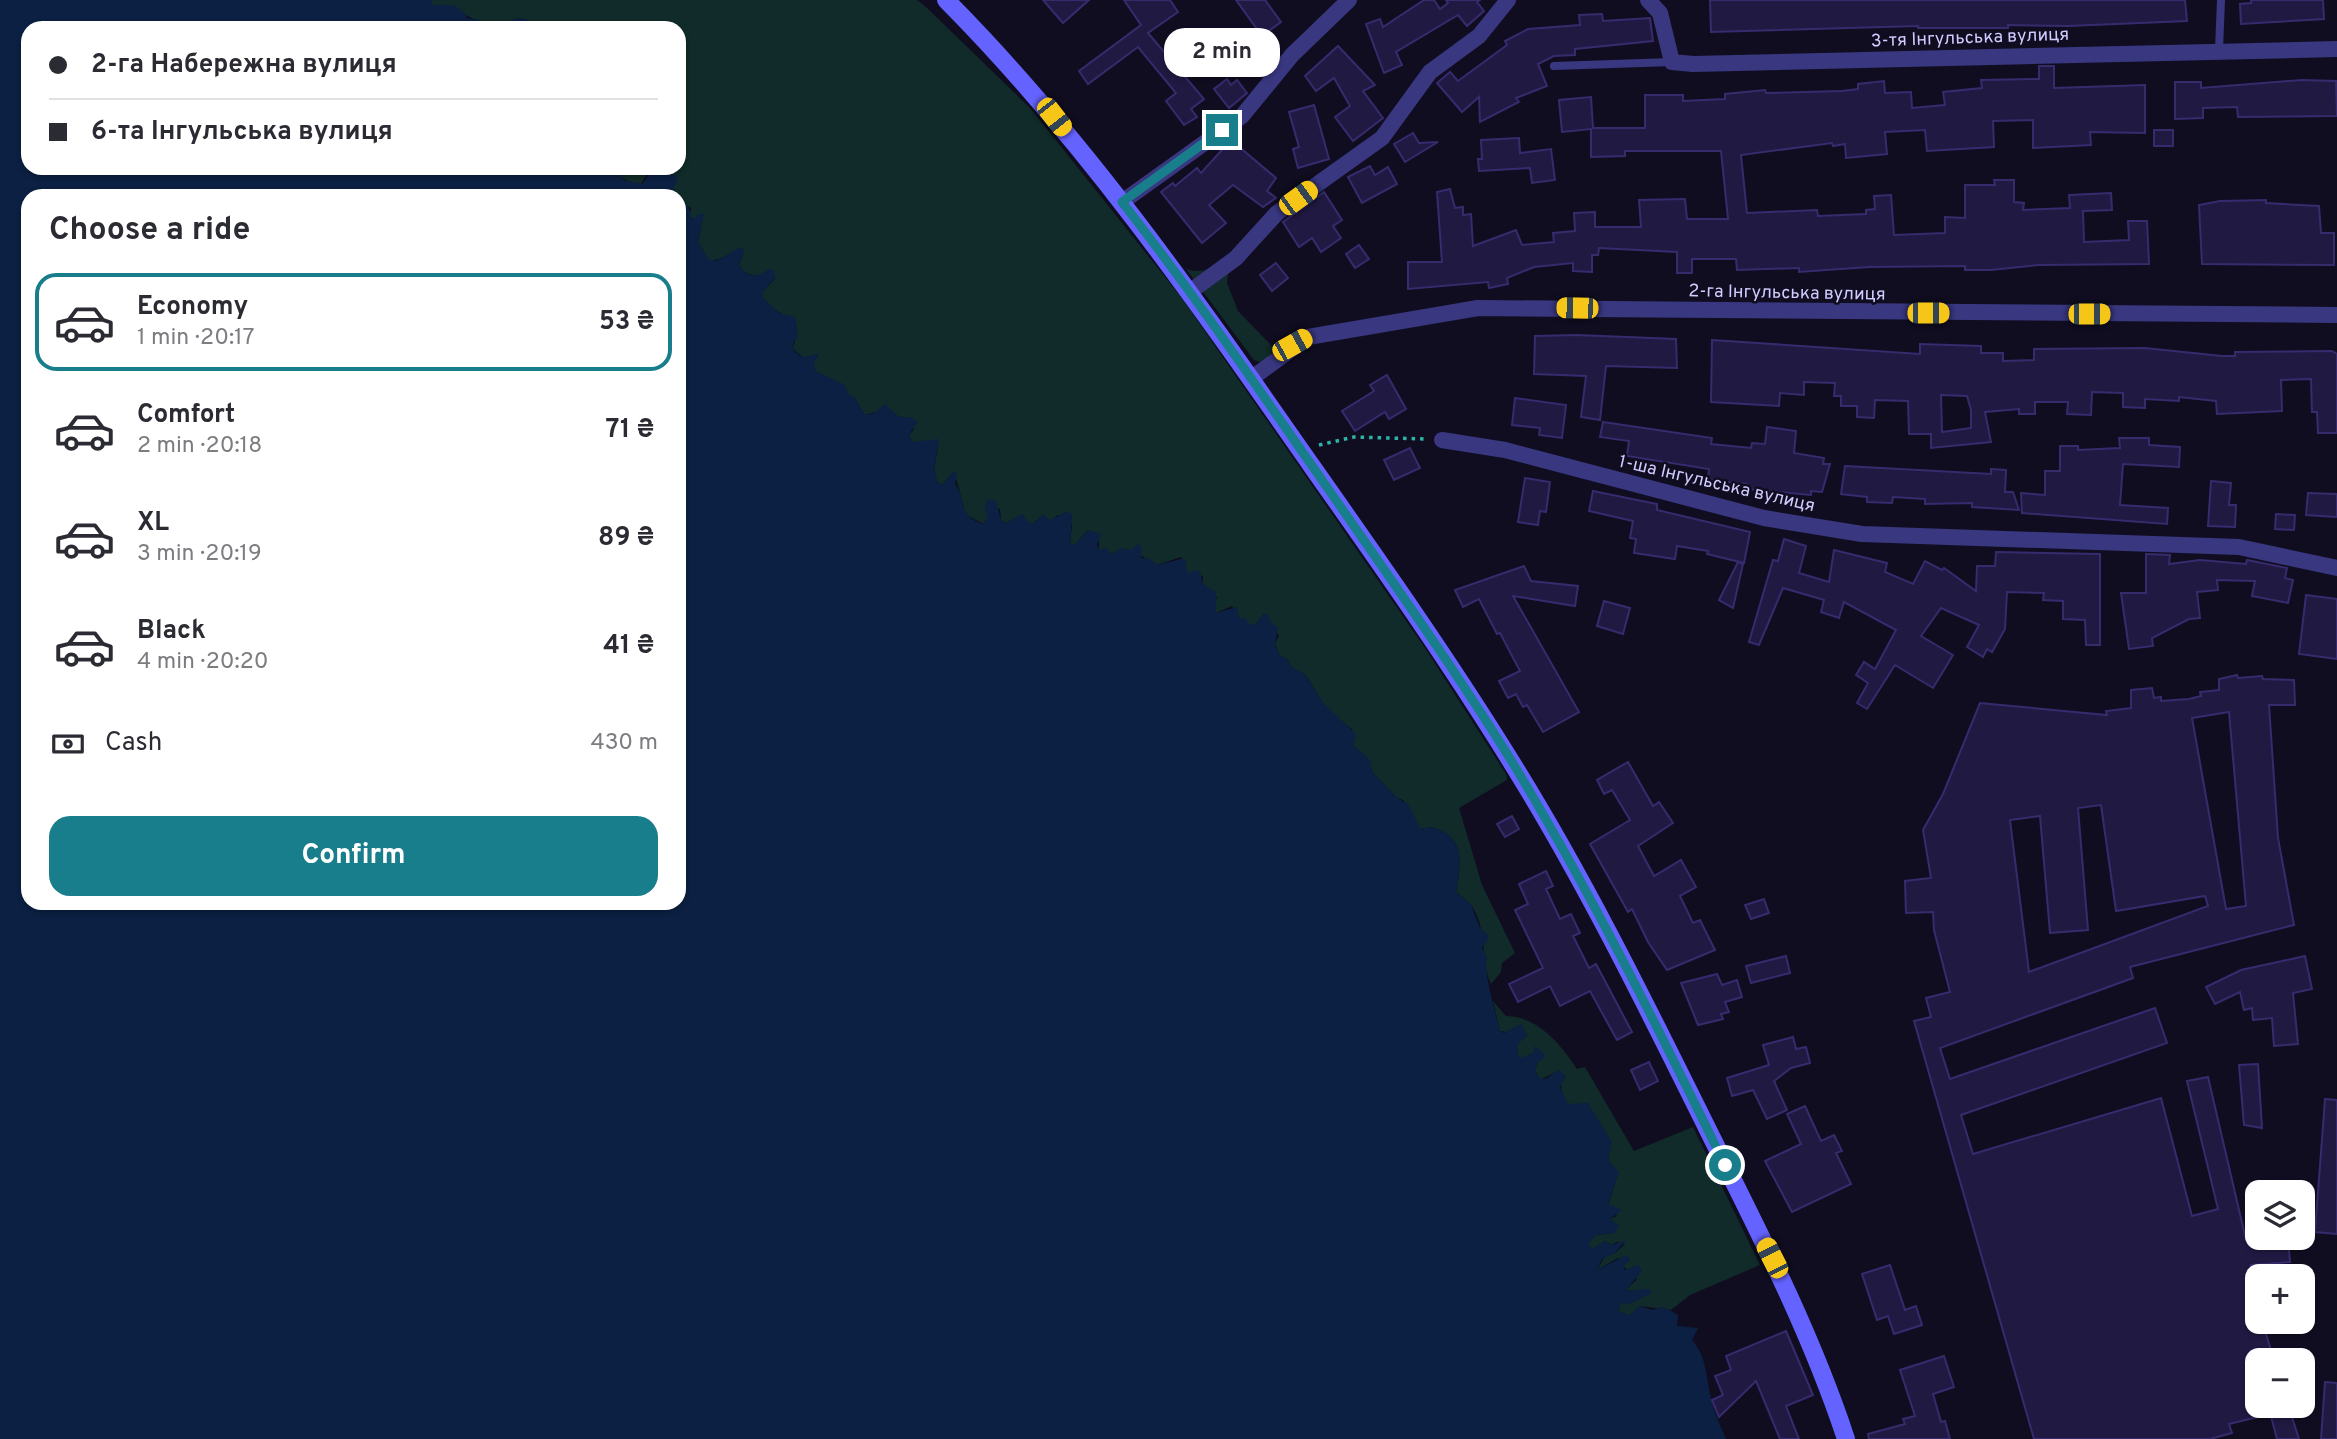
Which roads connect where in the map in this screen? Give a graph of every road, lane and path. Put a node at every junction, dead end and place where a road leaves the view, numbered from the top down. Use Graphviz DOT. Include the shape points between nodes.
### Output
graph roads {
  1 [pos="946,0"];
  2 [pos="1349,0"];
  3 [pos="1508,0"];
  4 [pos="1648,0"];
  5 [pos="2221,0"];
  6 [pos="2337,49"];
  7 [pos="2219,50"];
  8 [pos="1672,62"];
  9 [pos="1554,66"];
  10 [pos="1122,202"];
  11 [pos="1191,291"];
  12 [pos="2337,315"];
  13 [pos="1252,378"];
  14 [pos="1442,440"];
  15 [pos="1300,449"];
  16 [pos="2337,568"];
  17 [pos="1846,1439"];
  1 -- 10 [label="main road" via="1037,95"];
  2 -- 10 [label="street" via="1292,55 1242,116"];
  3 -- 11 [label="street" via="1479,36 1430,72 1382,138 1277,213 1236,258"];
  4 -- 8 [label="street" via="1660,13"];
  5 -- 7 [label="lane"];
  6 -- 7 [label="street, 3-тя Інгульська вулиця"];
  7 -- 8 [label="street, 3-тя Інгульська вулиця"];
  8 -- 9 [label="lane"];
  10 -- 11 [label="main road"];
  11 -- 13 [label="main road"];
  12 -- 13 [label="street, 2-га Інгульська вулиця" via="1478,308 1308,337"];
  13 -- 15 [label="main road"];
  14 -- 15 [label="path" via="1354,437"];
  14 -- 16 [label="street, 1-ша Інгульська вулиця" via="1505,450 1764,518 1862,534 2239,547"];
  15 -- 17 [label="main road" via="1514,766 1621,954 1772,1258"];
}
